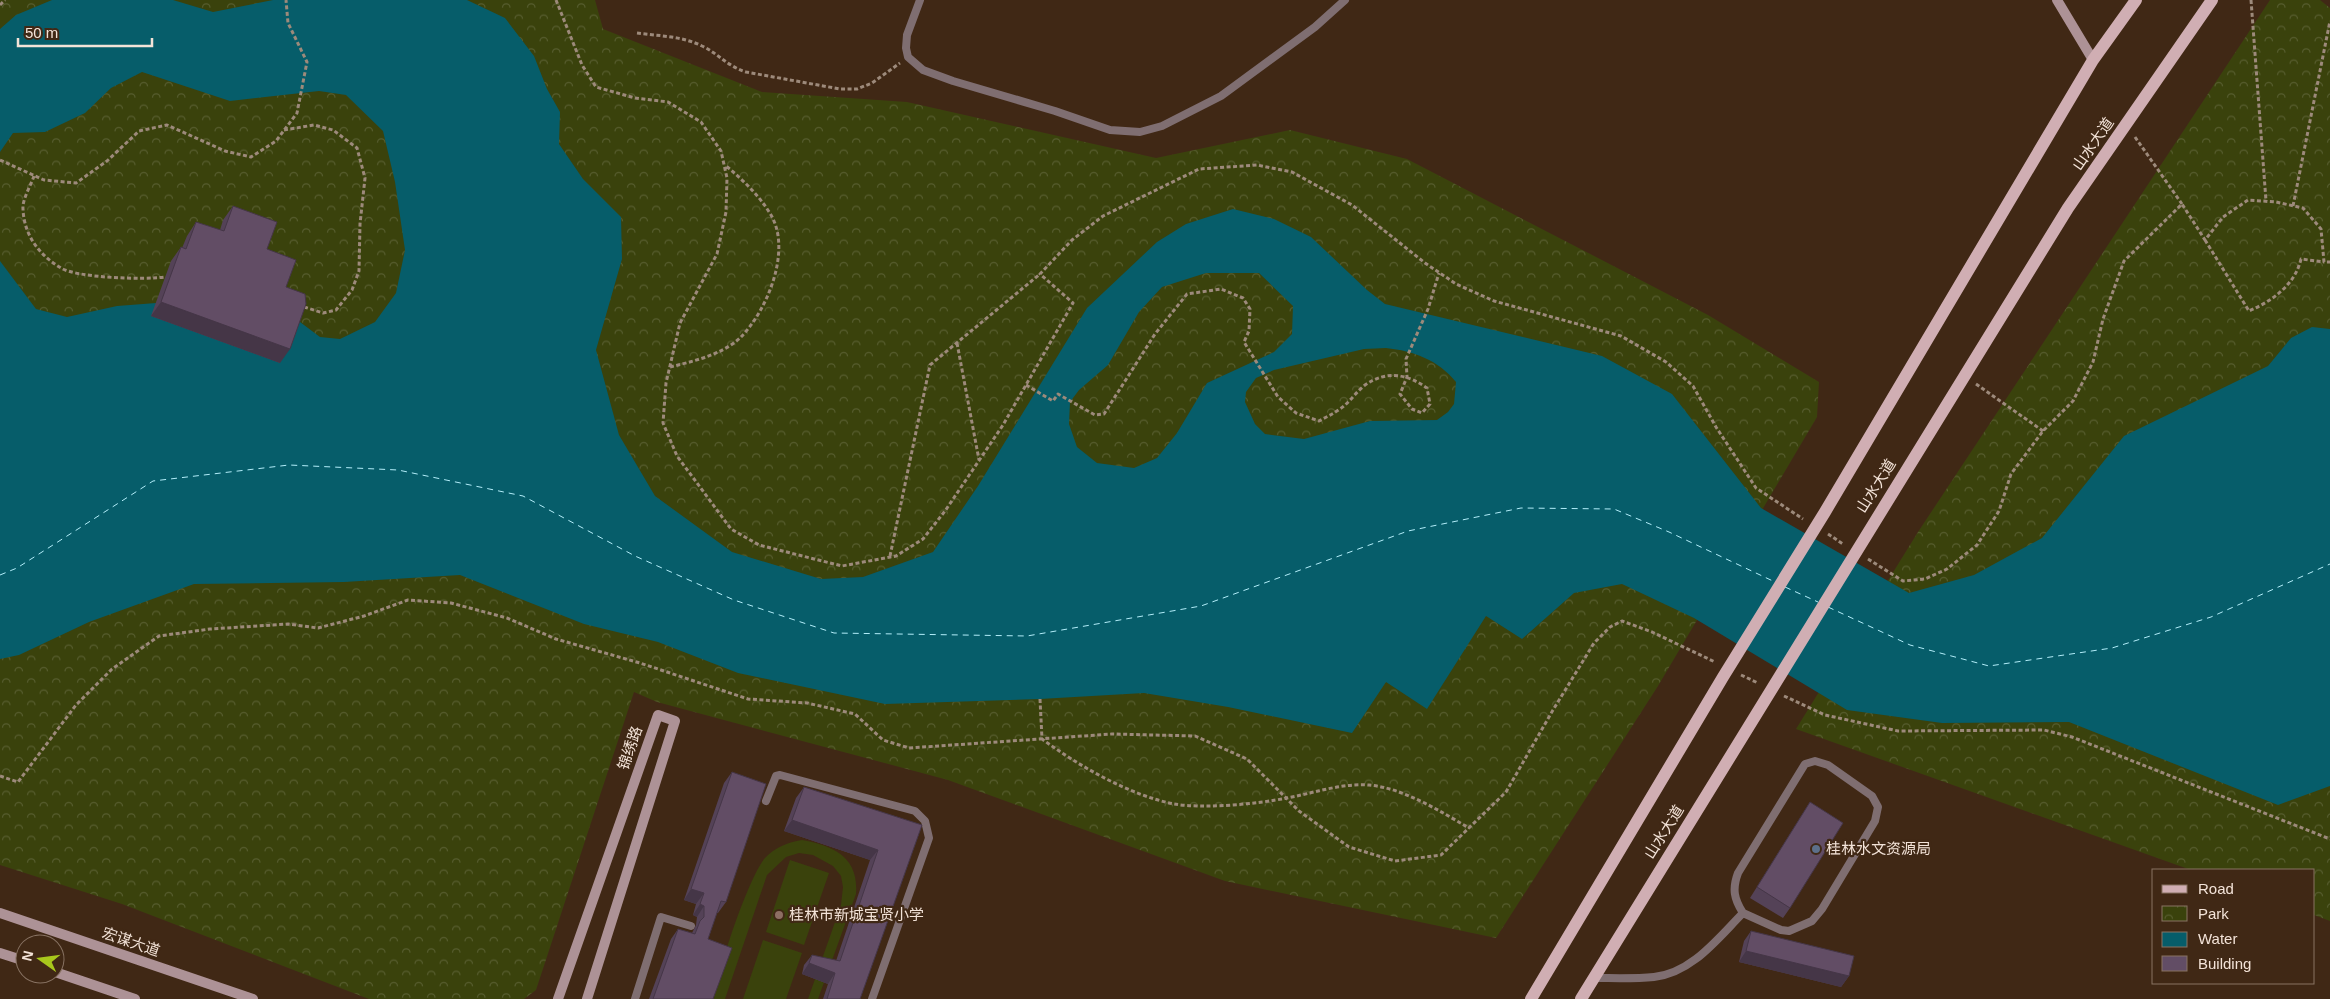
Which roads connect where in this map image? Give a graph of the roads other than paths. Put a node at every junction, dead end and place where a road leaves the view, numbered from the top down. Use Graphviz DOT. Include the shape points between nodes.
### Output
graph roads {
  1 [pos="920,0"];
  2 [pos="1345,0"];
  3 [pos="2057,0"];
  4 [pos="2136,0"];
  5 [pos="2212,0"];
  6 [pos="2092,60"];
  7 [pos="766,801"];
  8 [pos="0,913"];
  9 [pos="1743,913"];
  10 [pos="691,926"];
  11 [pos="0,953"];
  12 [pos="15,958"];
  13 [pos="65,975"];
  14 [pos="1593,978"];
  15 [pos="135,999"];
  16 [pos="253,999"];
  17 [pos="558,999"];
  18 [pos="588,999"];
  19 [pos="635,999"];
  20 [pos="872,999"];
  21 [pos="1531,999"];
  22 [pos="1580,999"];
  1 -- 2 [label="lane" via="907,35 906,48 908,57 923,70 1110,130 1140,132 1162,126 1221,96 1315,27"];
  3 -- 6 [label="street"];
  4 -- 6 [label="main road, 山水大道"];
  5 -- 14 [label="main road, 山水大道" via="2068,208 1765,692"];
  6 -- 21 [label="main road, 山水大道" via="1825,512 1722,671"];
  7 -- 20 [label="lane" via="776,776 780,775 915,811 926,821 929,838"];
  8 -- 16 [label="street, 宏谋大道"];
  9 -- 9 [label="lane" via="1780,930 1790,931 1812,921 1875,821 1878,807 1874,797 1828,765 1816,761 1806,764 1738,873 1735,900"];
  9 -- 14 [label="lane" via="1696,960 1678,971 1655,977"];
  10 -- 19 [label="lane" via="662,917"];
  11 -- 12 [label="street"];
  13 -- 15 [label="street"];
  14 -- 22 [label="main road, 山水大道"];
  17 -- 18 [label="street, 锦绣路" via="658,714 675,721"];
}
